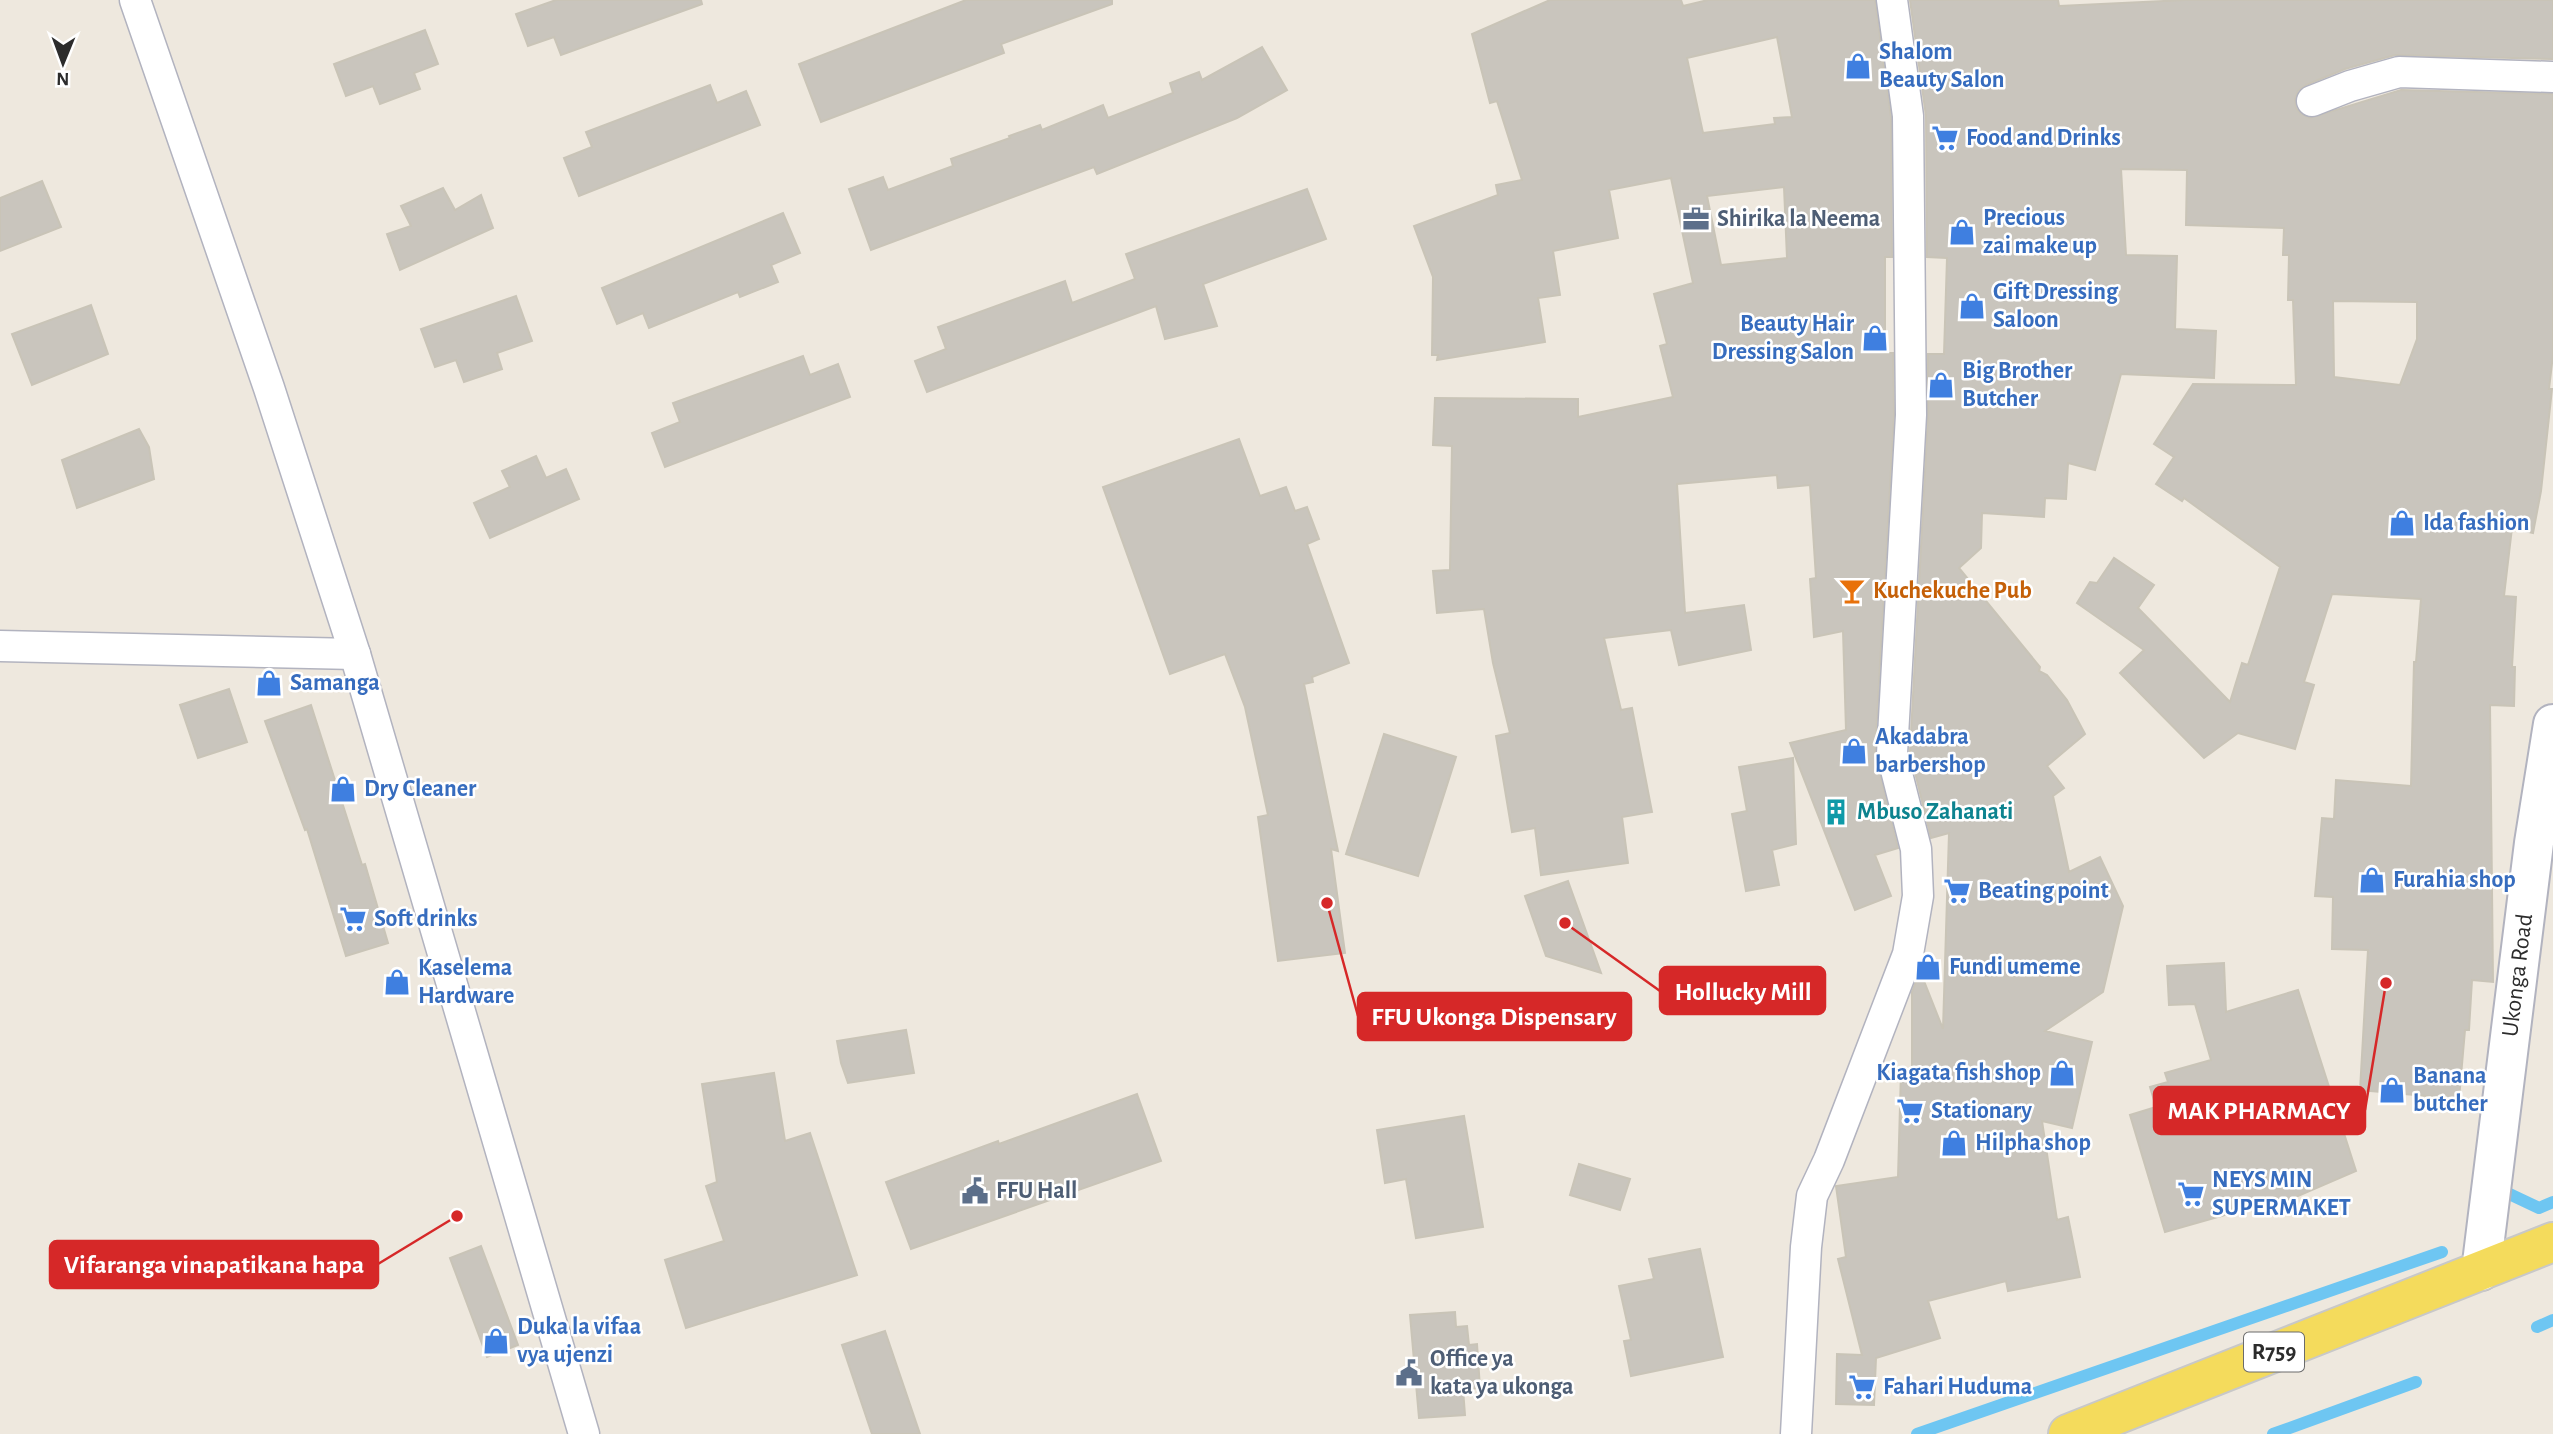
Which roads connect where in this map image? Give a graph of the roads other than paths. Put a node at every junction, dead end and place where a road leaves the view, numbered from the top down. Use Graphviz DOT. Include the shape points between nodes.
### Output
graph roads {
  1 [pos="135,0"];
  2 [pos="1892,0"];
  3 [pos="2553,77"];
  4 [pos="2312,101"];
  5 [pos="0,646"];
  6 [pos="355,654"];
  7 [pos="2553,724"];
  8 [pos="2553,1242"];
  9 [pos="2481,1271"];
  10 [pos="584,1434"];
  11 [pos="1796,1434"];
  12 [pos="2068,1434"];
  1 -- 6 [label="street"];
  2 -- 11 [label="street" via="1908,116 1911,415 1892,754 1916,849 1918,896 1908,954 1812,1196"];
  3 -- 4 [label="street" via="2399,72"];
  5 -- 6 [label="street"];
  6 -- 10 [label="street"];
  7 -- 9 [label="street, Ukonga Road"];
  8 -- 9 [label="main road, R759"];
  9 -- 12 [label="main road, R759"];
}
